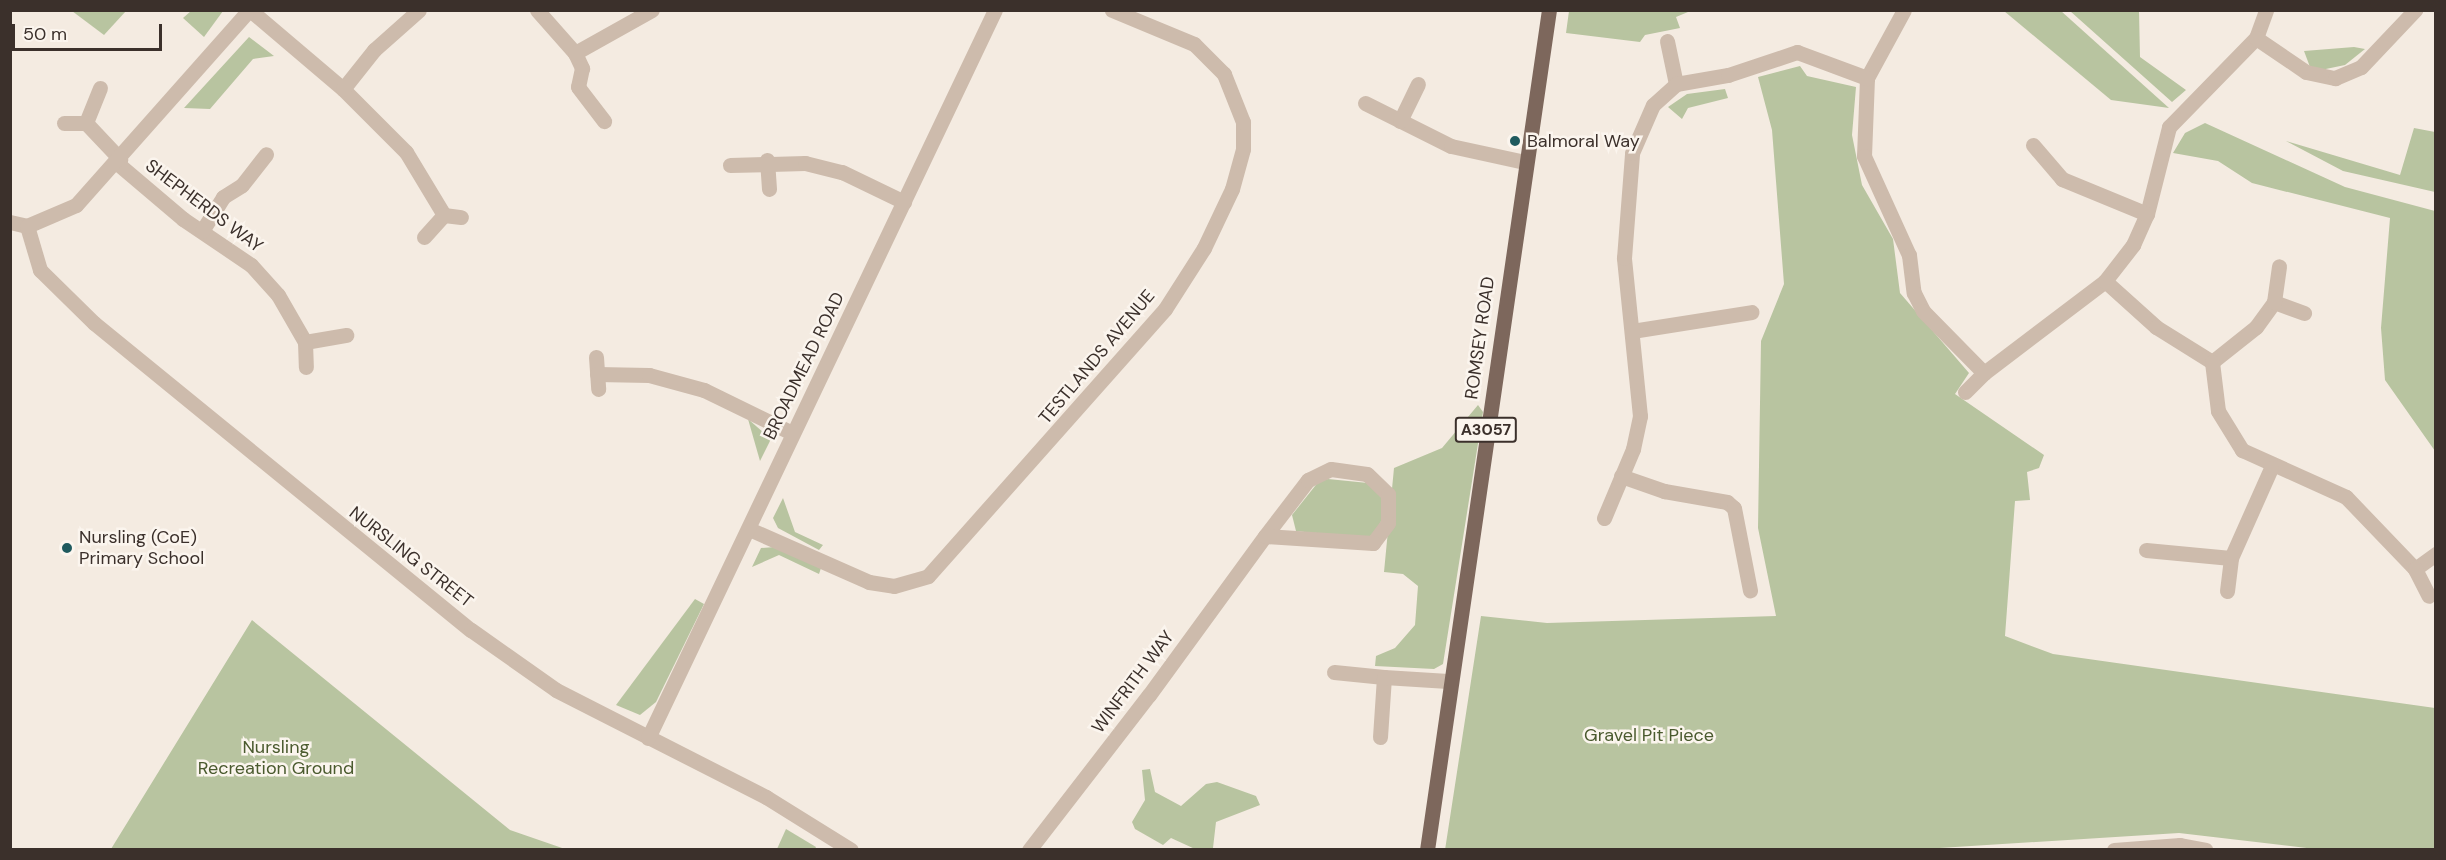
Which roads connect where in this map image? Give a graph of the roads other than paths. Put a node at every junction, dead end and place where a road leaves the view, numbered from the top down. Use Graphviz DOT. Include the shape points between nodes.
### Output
graph roads {
  1 [pos="250,10"];
  2 [pos="419,10"];
  3 [pos="537,10"];
  4 [pos="652,10"];
  5 [pos="995,10"];
  6 [pos="1112,10"];
  7 [pos="1549,10"];
  8 [pos="1904,10"];
  9 [pos="2266,10"];
  10 [pos="2415,10"];
  11 [pos="2256,38"];
  12 [pos="1667,41"];
  13 [pos="575,53"];
  14 [pos="1867,78"];
  15 [pos="1418,84"];
  16 [pos="1676,84"];
  17 [pos="100,88"];
  18 [pos="343,89"];
  19 [pos="1365,104"];
  20 [pos="604,121"];
  21 [pos="1400,121"];
  22 [pos="64,123"];
  23 [pos="86,123"];
  24 [pos="2033,144"];
  25 [pos="266,154"];
  26 [pos="767,160"];
  27 [pos="119,161"];
  28 [pos="1525,162"];
  29 [pos="730,165"];
  30 [pos="769,189"];
  31 [pos="904,202"];
  32 [pos="2147,214"];
  33 [pos="444,215"];
  34 [pos="461,217"];
  35 [pos="10,222"];
  36 [pos="27,226"];
  37 [pos="202,231"];
  38 [pos="424,237"];
  39 [pos="2279,266"];
  40 [pos="2105,281"];
  41 [pos="2274,302"];
  42 [pos="1752,312"];
  43 [pos="2304,313"];
  44 [pos="1632,331"];
  45 [pos="346,334"];
  46 [pos="305,342"];
  47 [pos="596,357"];
  48 [pos="2212,362"];
  49 [pos="306,367"];
  50 [pos="1984,373"];
  51 [pos="1965,392"];
  52 [pos="792,433"];
  53 [pos="2271,468"];
  54 [pos="1622,476"];
  55 [pos="1604,518"];
  56 [pos="748,529"];
  57 [pos="1265,536"];
  58 [pos="2146,549"];
  59 [pos="2436,554"];
  60 [pos="2231,558"];
  61 [pos="2415,569"];
  62 [pos="1750,590"];
  63 [pos="2227,591"];
  64 [pos="2429,596"];
  65 [pos="1334,672"];
  66 [pos="1384,677"];
  67 [pos="1448,681"];
  68 [pos="1380,737"];
  69 [pos="648,738"];
  70 [pos="851,849"];
  71 [pos="1029,849"];
  72 [pos="1427,849"];
  73 [pos="2114,849"];
  74 [pos="2206,849"];
  1 -- 18 [label="street"];
  1 -- 27 [label="street"];
  2 -- 18 [label="street" via="374,50"];
  3 -- 13 [label="street"];
  4 -- 13 [label="street"];
  5 -- 31 [label="street, BROADMEAD ROAD"];
  6 -- 56 [label="street, TESTLANDS AVENUE" via="1175,32 1202,51 1237,97 1243,122 1243,149 1232,189 1202,251 1165,309 928,576 894,586 869,582"];
  7 -- 28 [label="main road, ROMSEY ROAD / A3057"];
  8 -- 14 [label="street"];
  9 -- 11 [label="street"];
  10 -- 11 [label="street" via="2361,67 2335,78 2306,72"];
  11 -- 32 [label="street" via="2169,127"];
  12 -- 16 [label="street"];
  13 -- 20 [label="street" via="582,68 578,87"];
  14 -- 16 [label="street" via="1797,52 1728,75"];
  14 -- 50 [label="street" via="1864,156 1909,255 1914,293"];
  15 -- 21 [label="street"];
  16 -- 44 [label="street" via="1653,105 1632,153 1624,258"];
  17 -- 23 [label="street"];
  18 -- 33 [label="street" via="406,152"];
  19 -- 21 [label="street"];
  21 -- 28 [label="street" via="1451,146"];
  22 -- 23 [label="street"];
  23 -- 27 [label="street, SHEPHERDS WAY"];
  24 -- 32 [label="street" via="2062,179"];
  25 -- 37 [label="street" via="242,185 223,197"];
  26 -- 29 [label="street"];
  26 -- 30 [label="street"];
  26 -- 31 [label="street" via="842,172"];
  27 -- 36 [label="street" via="76,205"];
  27 -- 37 [label="street, SHEPHERDS WAY"];
  28 -- 67 [label="main road, ROMSEY ROAD / A3057"];
  31 -- 52 [label="street, BROADMEAD ROAD"];
  32 -- 40 [label="street" via="2133,245"];
  33 -- 34 [label="street"];
  33 -- 38 [label="street"];
  35 -- 36 [label="street"];
  36 -- 69 [label="street, NURSLING STREET" via="49,281 236,443 471,630 556,690"];
  37 -- 46 [label="street, SHEPHERDS WAY" via="251,265 278,295"];
  39 -- 41 [label="street"];
  40 -- 48 [label="street" via="2156,327 2185,340"];
  40 -- 50 [label="street"];
  41 -- 43 [label="street"];
  41 -- 48 [label="street" via="2256,327"];
  42 -- 44 [label="street"];
  44 -- 54 [label="street" via="1640,416"];
  45 -- 46 [label="street"];
  46 -- 49 [label="street, SHEPHERDS WAY"];
  47 -- 52 [label="street" via="597,382 649,375 704,390"];
  48 -- 53 [label="street" via="2218,411 2227,433"];
  50 -- 51 [label="street"];
  52 -- 56 [label="street, BROADMEAD ROAD"];
  53 -- 60 [label="street"];
  53 -- 61 [label="street" via="2318,481 2346,497"];
  54 -- 55 [label="street"];
  54 -- 62 [label="street" via="1664,491 1713,498 1734,508"];
  56 -- 69 [label="street, BROADMEAD ROAD"];
  57 -- 57 [label="street, WINFRITH WAY" via="1319,470 1367,474 1388,494 1388,523 1373,543"];
  57 -- 71 [label="street, WINFRITH WAY"];
  58 -- 60 [label="street"];
  59 -- 61 [label="street"];
  60 -- 63 [label="street"];
  61 -- 64 [label="street"];
  65 -- 66 [label="street"];
  66 -- 67 [label="street"];
  66 -- 68 [label="street"];
  67 -- 72 [label="main road, ROMSEY ROAD / A3057"];
  69 -- 70 [label="street, NURSLING STREET" via="766,797"];
  73 -- 74 [label="street" via="2180,845"];
}
